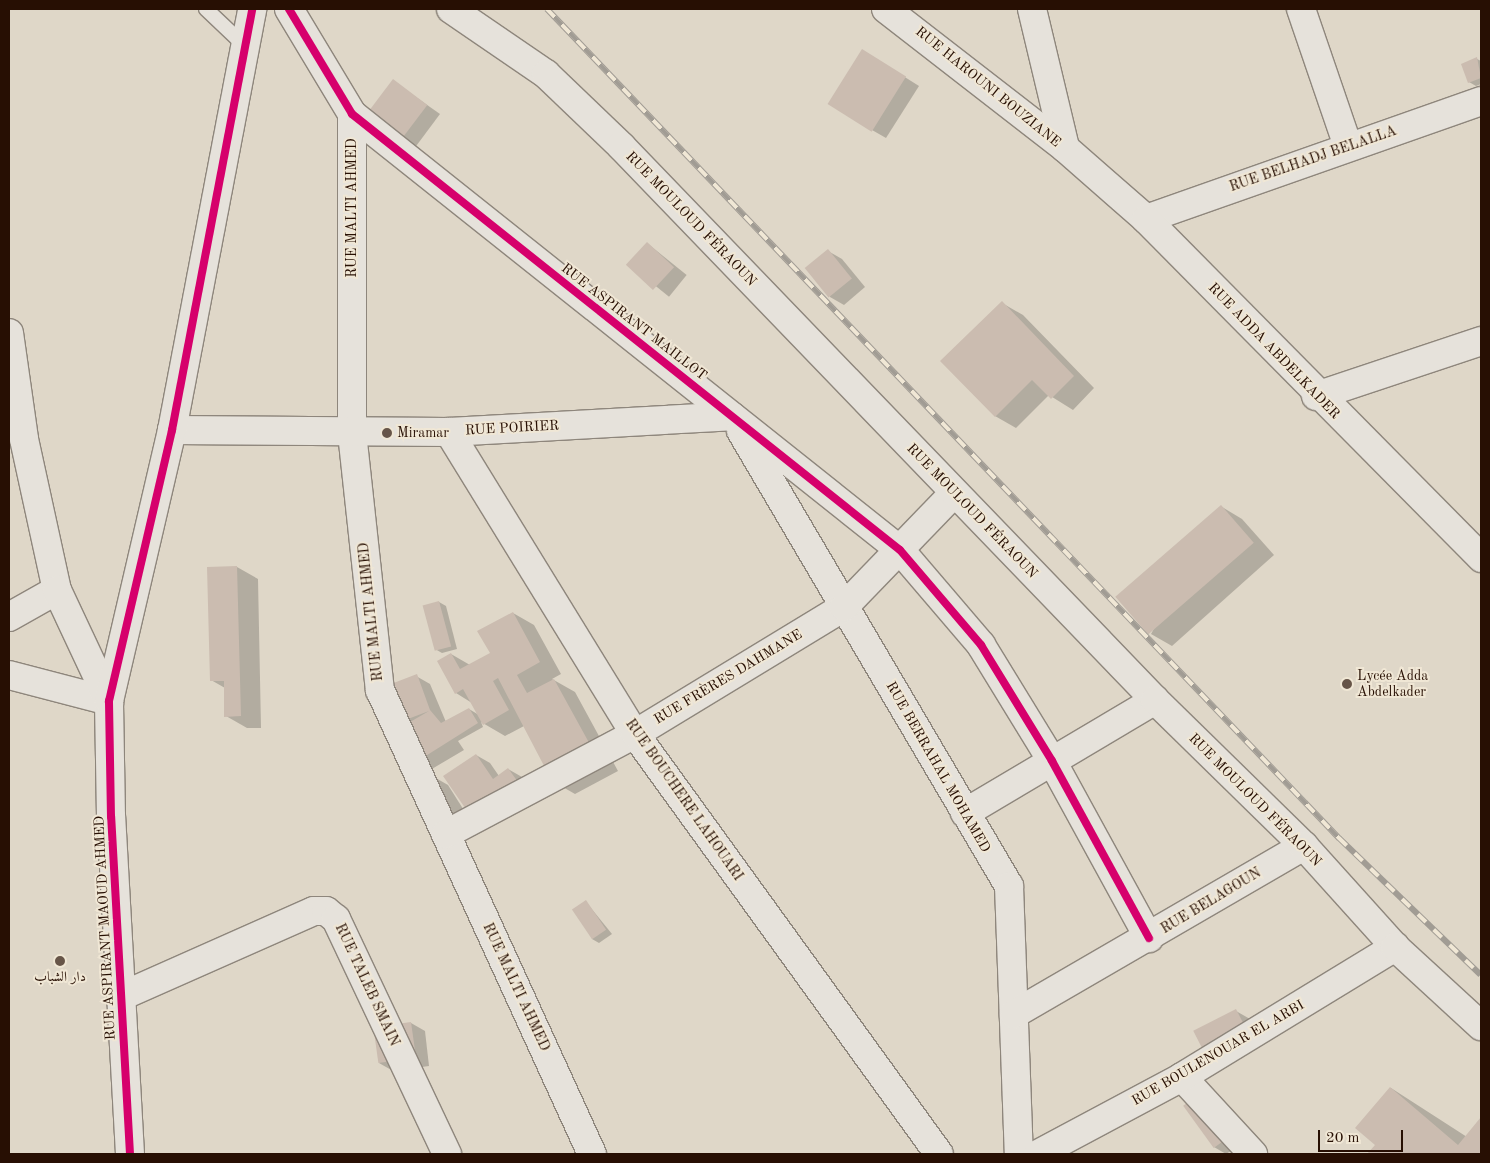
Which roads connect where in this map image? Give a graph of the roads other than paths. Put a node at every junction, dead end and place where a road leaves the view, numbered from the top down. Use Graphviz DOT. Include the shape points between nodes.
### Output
graph roads {
  1 [pos="206,9"];
  2 [pos="252,9"];
  3 [pos="289,9"];
  4 [pos="451,9"];
  5 [pos="886,9"];
  6 [pos="1032,9"];
  7 [pos="1301,9"];
  8 [pos="245,46"];
  9 [pos="1481,101"];
  10 [pos="352,114"];
  11 [pos="1348,146"];
  12 [pos="1065,148"];
  13 [pos="1146,218"];
  14 [pos="9,333"];
  15 [pos="1481,341"];
  16 [pos="9,350"];
  17 [pos="1316,396"];
  18 [pos="732,416"];
  19 [pos="172,430"];
  20 [pos="449,432"];
  21 [pos="352,433"];
  22 [pos="954,493"];
  23 [pos="900,550"];
  24 [pos="1481,558"];
  25 [pos="57,590"];
  26 [pos="844,607"];
  27 [pos="9,617"];
  28 [pos="9,674"];
  29 [pos="1155,700"];
  30 [pos="109,701"];
  31 [pos="635,734"];
  32 [pos="1052,761"];
  33 [pos="965,813"];
  34 [pos="446,834"];
  35 [pos="1304,846"];
  36 [pos="1150,938"];
  37 [pos="1395,947"];
  38 [pos="122,996"];
  39 [pos="1014,1014"];
  40 [pos="1481,1026"];
  41 [pos="1182,1077"];
  42 [pos="130,1154"];
  43 [pos="447,1154"];
  44 [pos="592,1154"];
  45 [pos="939,1154"];
  46 [pos="1019,1154"];
  47 [pos="1038,1154"];
  48 [pos="1253,1154"];
  1 -- 8 [label="lane"];
  2 -- 8 [label="street"];
  3 -- 10 [label="street"];
  4 -- 22 [label="street, RUE MOULOUD FÉRAOUN" via="546,74"];
  5 -- 12 [label="street, RUE HAROUNI BOUZIANE"];
  6 -- 12 [label="street"];
  7 -- 11 [label="street"];
  8 -- 19 [label="street"];
  9 -- 11 [label="street, RUE BELHADJ BELALLA"];
  10 -- 18 [label="street, RUE ASPIRANT MAILLOT"];
  10 -- 21 [label="street, RUE MALTI AHMED"];
  11 -- 13 [label="street, RUE BELHADJ BELALLA"];
  12 -- 13 [label="street, RUE ADDA ABDELKADER"];
  13 -- 17 [label="street, RUE ADDA ABDELKADER"];
  14 -- 16 [label="street"];
  15 -- 17 [label="street"];
  16 -- 25 [label="street"];
  17 -- 24 [label="street, RUE ADDA ABDELKADER"];
  18 -- 20 [label="street, RUE POIRIER"];
  18 -- 23 [label="street, RUE ASPIRANT MAILLOT"];
  18 -- 26 [label="street, RUE BERRAHAL MOHAMED"];
  19 -- 21 [label="street, RUE POIRIER"];
  19 -- 30 [label="street"];
  20 -- 21 [label="street, RUE POIRIER"];
  20 -- 31 [label="street, RUE BOUCHERE LAHOUARI"];
  21 -- 34 [label="street, RUE MALTI AHMED" via="380,690"];
  22 -- 23 [label="street, RUE FRÈRES DAHMANE"];
  22 -- 29 [label="street, RUE MOULOUD FÉRAOUN"];
  23 -- 26 [label="street, RUE FRÈRES DAHMANE"];
  23 -- 32 [label="street, RUE ASPIRANT MAILLOT" via="981,645"];
  25 -- 27 [label="street"];
  25 -- 30 [label="street"];
  26 -- 31 [label="street, RUE FRÈRES DAHMANE"];
  26 -- 33 [label="street, RUE BERRAHAL MOHAMED"];
  28 -- 30 [label="street"];
  29 -- 32 [label="street"];
  29 -- 35 [label="street, RUE MOULOUD FÉRAOUN"];
  30 -- 38 [label="street, RUE ASPIRANT MAOUD AHMED"];
  31 -- 34 [label="street, RUE FRÈRES DAHMANE"];
  31 -- 45 [label="street, RUE BOUCHERE LAHOUARI"];
  32 -- 33 [label="street"];
  32 -- 36 [label="street, RUE ASPIRANT MAILLOT"];
  33 -- 39 [label="street, RUE BERRAHAL MOHAMED" via="1009,886"];
  34 -- 44 [label="street, RUE MALTI AHMED"];
  35 -- 36 [label="street, RUE BELAGOUN"];
  35 -- 37 [label="street, RUE MOULOUD FÉRAOUN"];
  36 -- 39 [label="street, RUE BELAGOUN"];
  37 -- 40 [label="street, RUE MOULOUD FÉRAOUN"];
  37 -- 41 [label="street, RUE BOULENOUAR EL ARBI"];
  38 -- 42 [label="street, RUE ASPIRANT MAOUD AHMED"];
  38 -- 43 [label="street, RUE TALEB SMAIN" via="314,912 326,911 336,920"];
  39 -- 46 [label="street, RUE BERRAHAL MOHAMED"];
  41 -- 47 [label="street, RUE BOULENOUAR EL ARBI"];
  41 -- 48 [label="street"];
}
